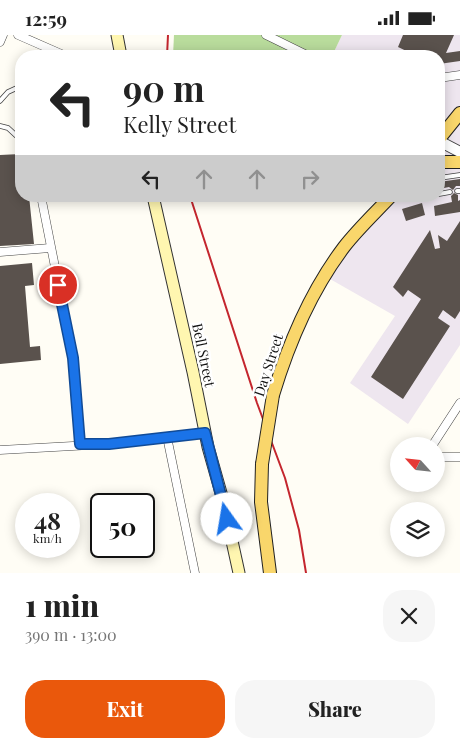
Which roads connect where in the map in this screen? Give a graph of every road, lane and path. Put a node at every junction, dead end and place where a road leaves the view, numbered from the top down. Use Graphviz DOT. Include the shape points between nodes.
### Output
graph roads {
  1 [pos="3,35"];
  2 [pos="18,35"];
  3 [pos="117,35"];
  4 [pos="266,35"];
  5 [pos="0,42"];
  6 [pos="51,50"];
  7 [pos="120,50"];
  8 [pos="296,50"];
  9 [pos="460,75"];
  10 [pos="445,77"];
  11 [pos="15,89"];
  12 [pos="0,101"];
  13 [pos="460,113"];
  14 [pos="0,125"];
  15 [pos="445,132"];
  16 [pos="15,134"];
  17 [pos="445,143"];
  18 [pos="460,152"];
  19 [pos="445,162"];
  20 [pos="460,162"];
  21 [pos="460,176"];
  22 [pos="445,179"];
  23 [pos="42,202"];
  24 [pos="154,202"];
  25 [pos="385,202"];
  26 [pos="50,248"];
  27 [pos="0,252"];
  28 [pos="460,403"];
  29 [pos="205,433"];
  30 [pos="167,437"];
  31 [pos="438,437"];
  32 [pos="80,444"];
  33 [pos="0,450"];
  34 [pos="445,457"];
  35 [pos="460,457"];
  36 [pos="227,519"];
  37 [pos="194,573"];
  38 [pos="231,573"];
  39 [pos="239,573"];
  40 [pos="270,573"];
  1 -- 5 [label="street"];
  2 -- 6 [label="street"];
  3 -- 7 [label="main road"];
  4 -- 8 [label="street"];
  9 -- 10 [label="street"];
  11 -- 12 [label="lane"];
  13 -- 15 [label="main road"];
  14 -- 16 [label="lane"];
  17 -- 18 [label="street"];
  19 -- 20 [label="main road"];
  21 -- 22 [label="lane"];
  23 -- 26 [label="street"];
  24 -- 29 [label="main road, Bell Street"];
  25 -- 40 [label="main road, Day Street, bridge" via="345,246 316,289 294,334 273,395 262,464 263,521"];
  26 -- 27 [label="street"];
  26 -- 32 [label="street" via="73,358"];
  28 -- 31 [label="street"];
  29 -- 30 [label="street"];
  29 -- 36 [label="main road, Bell Street"];
  30 -- 32 [label="street"];
  30 -- 37 [label="street"];
  32 -- 33 [label="street"];
  34 -- 35 [label="street"];
  36 -- 38 [label="main road, Bell Street"];
  36 -- 39 [label="main road, Bell Street"];
}
